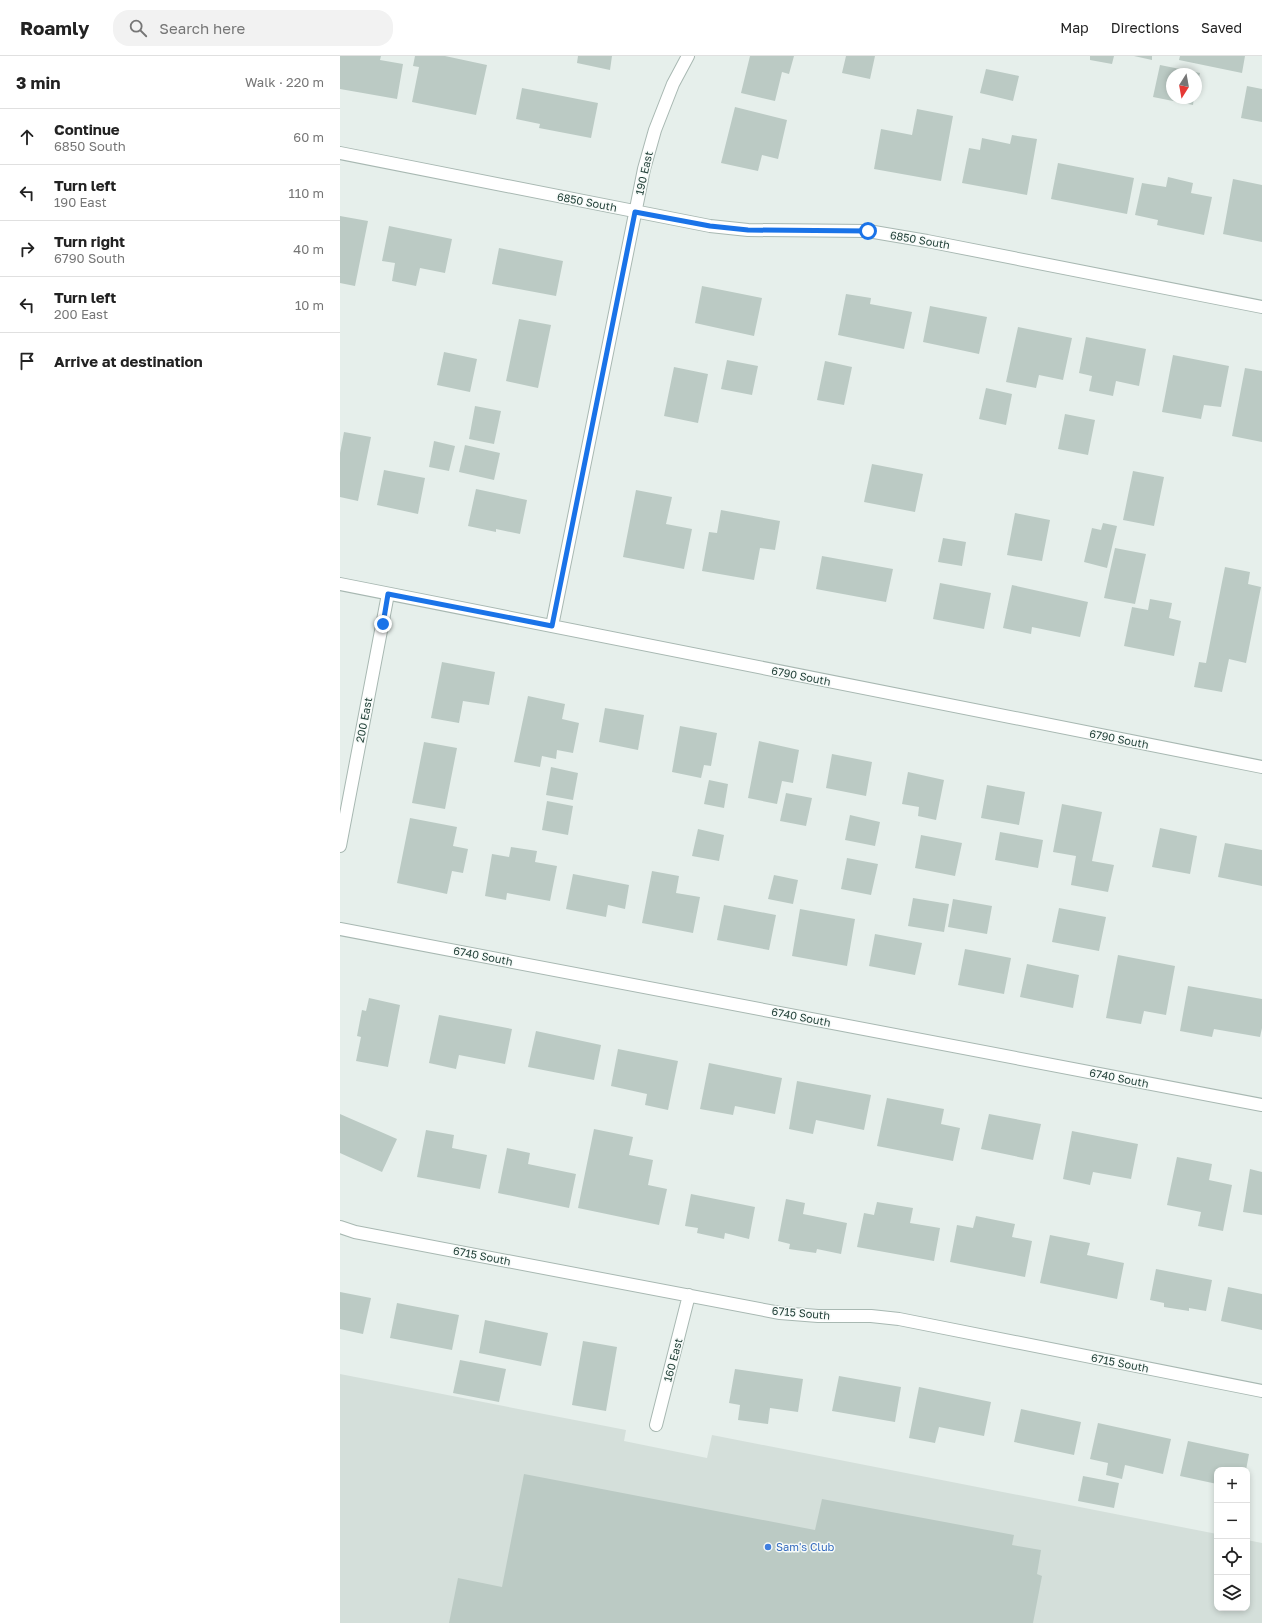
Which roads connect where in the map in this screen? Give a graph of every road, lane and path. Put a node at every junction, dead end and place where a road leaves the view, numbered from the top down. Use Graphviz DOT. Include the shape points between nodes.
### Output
graph roads {
  1 [pos="688,56"];
  2 [pos="340,153"];
  3 [pos="635,212"];
  4 [pos="1262,307"];
  5 [pos="340,584"];
  6 [pos="388,594"];
  7 [pos="552,626"];
  8 [pos="1262,767"];
  9 [pos="340,846"];
  10 [pos="340,929"];
  11 [pos="1262,1105"];
  12 [pos="340,1227"];
  13 [pos="689,1295"];
  14 [pos="1262,1392"];
  15 [pos="656,1425"];
  1 -- 3 [label="street, 190 East" via="655,130"];
  2 -- 3 [label="street, 6850 South"];
  3 -- 4 [label="street, 6850 South" via="710,226 748,230 875,232"];
  3 -- 7 [label="street, 190 East"];
  5 -- 6 [label="street, 6790 South"];
  6 -- 7 [label="street, 6790 South"];
  6 -- 9 [label="street, 200 East"];
  7 -- 8 [label="street, 6790 South"];
  10 -- 11 [label="street, 6740 South"];
  12 -- 13 [label="street, 6715 South" via="355,1232"];
  13 -- 14 [label="street, 6715 South" via="780,1313 899,1319"];
  13 -- 15 [label="street, 160 East"];
}
